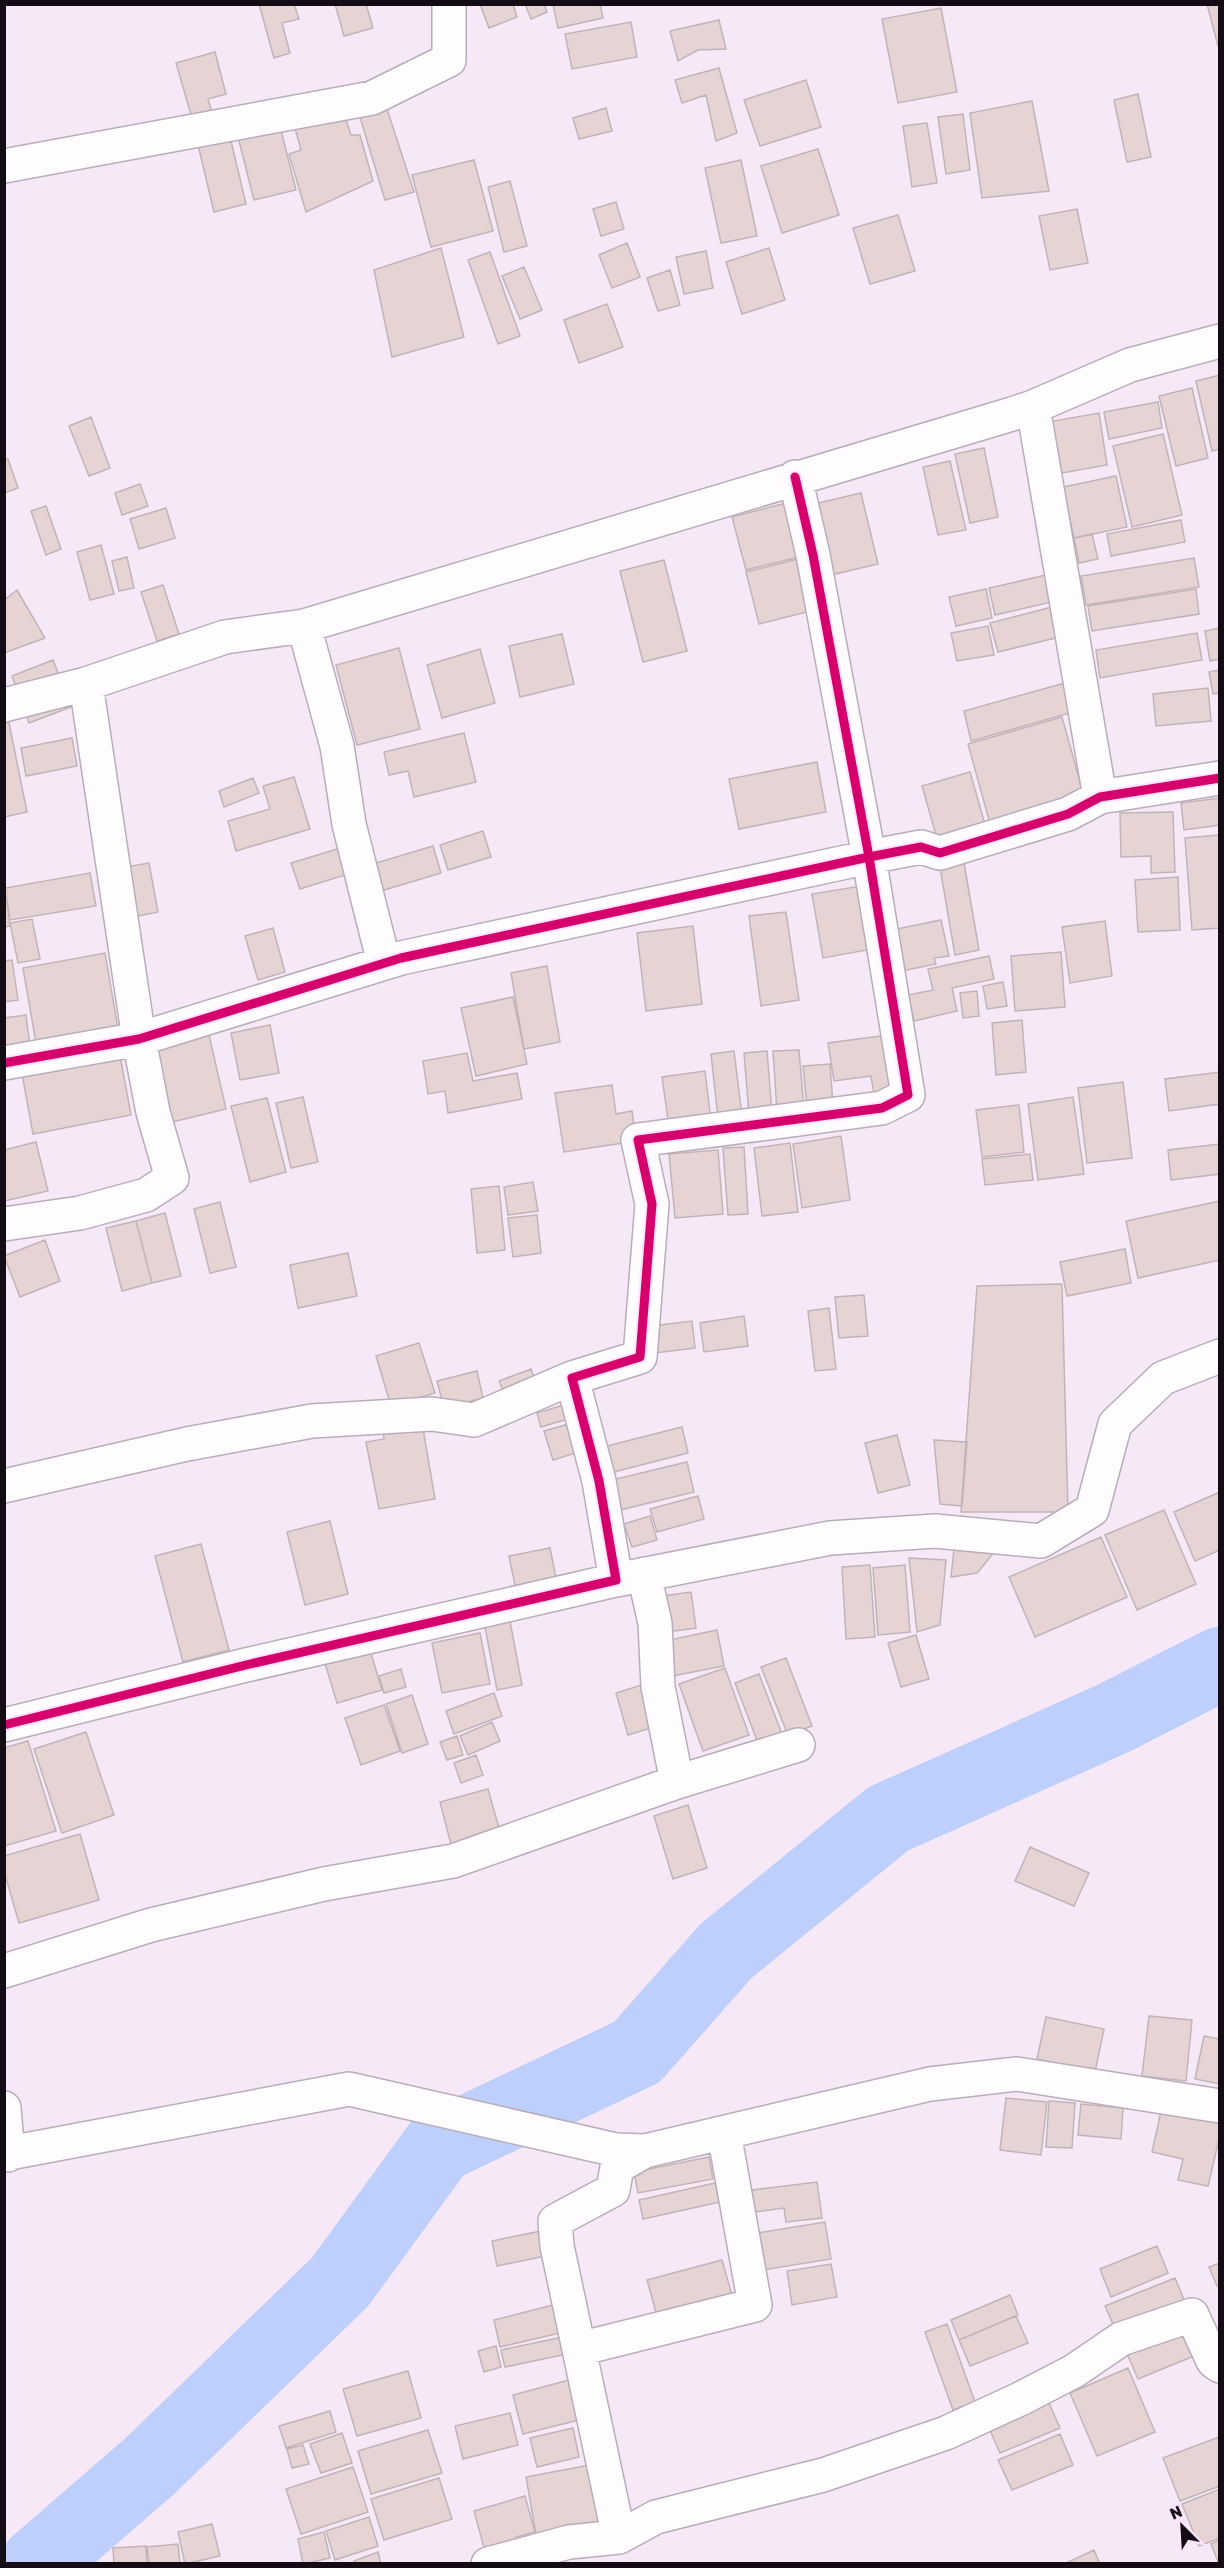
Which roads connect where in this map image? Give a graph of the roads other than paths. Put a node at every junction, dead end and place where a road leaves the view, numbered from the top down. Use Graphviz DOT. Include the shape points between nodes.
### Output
graph roads {
  1 [pos="449,4"];
  2 [pos="4,166"];
  3 [pos="1220,341"];
  4 [pos="1033,407"];
  5 [pos="795,477"];
  6 [pos="304,626"];
  7 [pos="86,684"];
  8 [pos="4,705"];
  9 [pos="1220,778"];
  10 [pos="1100,797"];
  11 [pos="869,857"];
  12 [pos="384,963"];
  13 [pos="139,1039"];
  14 [pos="4,1063"];
  15 [pos="4,1224"];
  16 [pos="1220,1356"];
  17 [pos="572,1378"];
  18 [pos="4,1486"];
  19 [pos="630,1577"];
  20 [pos="4,1725"];
  21 [pos="798,1745"];
  22 [pos="677,1782"];
  23 [pos="4,1971"];
  24 [pos="1220,2106"];
  25 [pos="4,2108"];
  26 [pos="724,2133"];
  27 [pos="631,2151"];
  28 [pos="6,2155"];
  29 [pos="579,2349"];
  30 [pos="1220,2367"];
  31 [pos="619,2537"];
  32 [pos="488,2564"];
  1 -- 2 [label="street" via="449,60 372,98"];
  3 -- 4 [label="street" via="1130,365"];
  4 -- 5 [label="street"];
  4 -- 10 [label="street"];
  5 -- 6 [label="street"];
  5 -- 11 [label="street"];
  6 -- 7 [label="street" via="225,638"];
  6 -- 12 [label="street" via="337,746 349,824"];
  7 -- 8 [label="street"];
  7 -- 13 [label="street"];
  9 -- 10 [label="street"];
  10 -- 11 [label="street" via="1068,814 940,853 921,847"];
  11 -- 12 [label="street"];
  11 -- 17 [label="street" via="908,1095 882,1108 638,1140 652,1204 640,1357"];
  12 -- 13 [label="street"];
  13 -- 14 [label="street"];
  13 -- 15 [label="street" via="153,1112 172,1178 146,1195 80,1213"];
  16 -- 19 [label="street" via="1163,1378 1115,1424 1092,1510 1041,1541 935,1531 830,1538"];
  17 -- 18 [label="street" via="474,1420 432,1414 312,1420"];
  17 -- 19 [label="street"];
  19 -- 20 [label="street"];
  19 -- 22 [label="street" via="655,1623 658,1687"];
  21 -- 22 [label="street"];
  22 -- 23 [label="street" via="453,1861 324,1884 151,1925"];
  24 -- 26 [label="street" via="1017,2074 930,2084"];
  25 -- 28 [label="street"];
  26 -- 27 [label="street"];
  26 -- 29 [label="street" via="755,2305"];
  27 -- 28 [label="street" via="349,2089"];
  27 -- 29 [label="street" via="617,2167 613,2190 555,2221"];
  29 -- 31 [label="street"];
  30 -- 31 [label="street" via="1213,2361 1192,2315 1121,2339 1074,2371 946,2433 823,2475 656,2517"];
  31 -- 32 [label="street" via="570,2542"];
}
